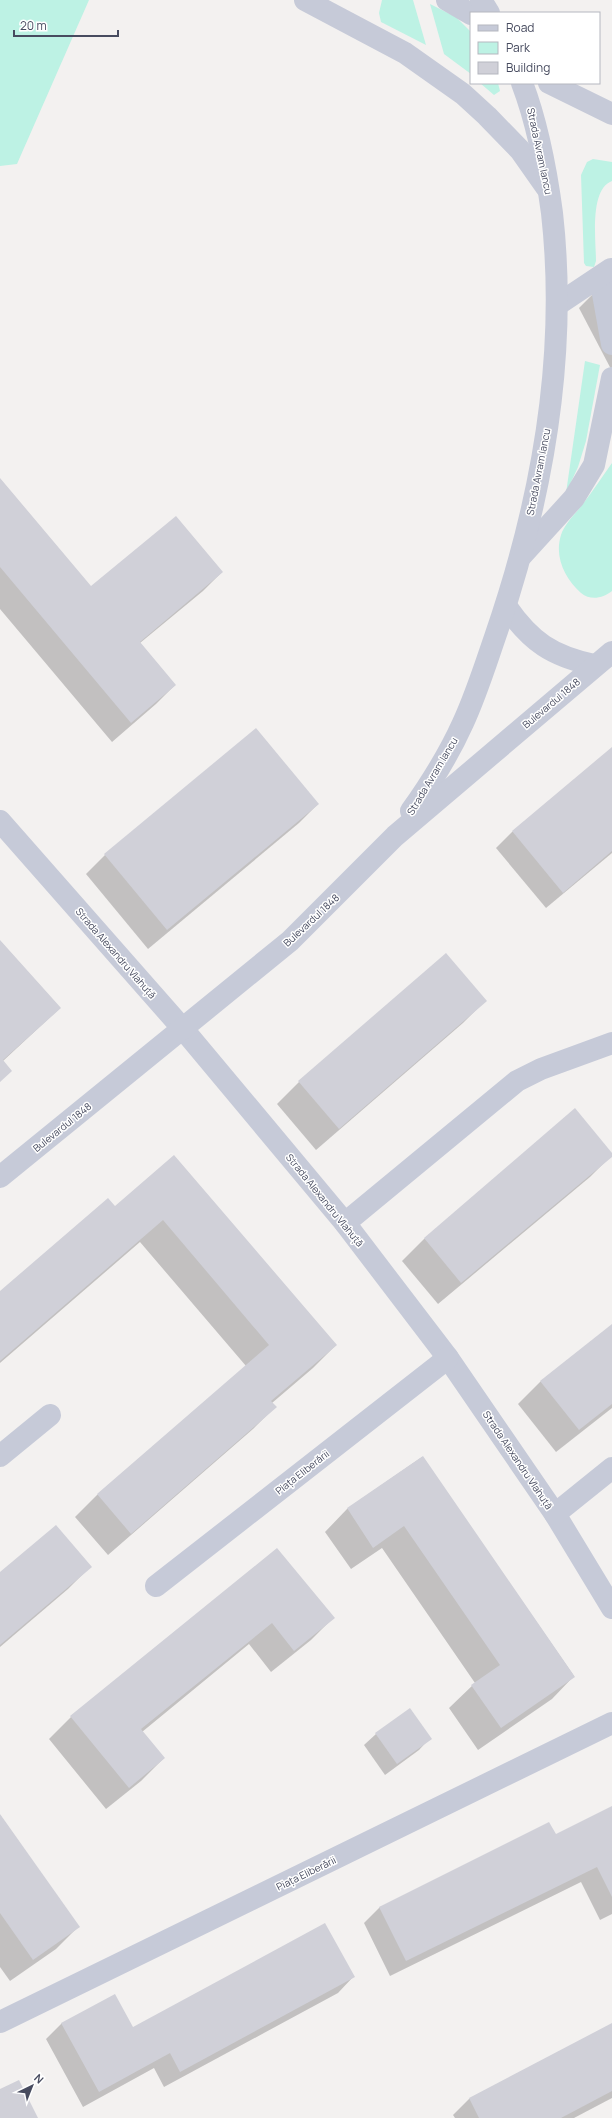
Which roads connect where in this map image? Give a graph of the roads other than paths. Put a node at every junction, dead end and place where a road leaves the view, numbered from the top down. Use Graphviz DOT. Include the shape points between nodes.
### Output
graph roads {
  1 [pos="305,0"];
  2 [pos="447,0"];
  3 [pos="481,0"];
  4 [pos="488,12"];
  5 [pos="470,13"];
  6 [pos="522,84"];
  7 [pos="551,84"];
  8 [pos="612,114"];
  9 [pos="549,191"];
  10 [pos="606,273"];
  11 [pos="557,305"];
  12 [pos="612,344"];
  13 [pos="612,378"];
  14 [pos="520,557"];
  15 [pos="506,606"];
  16 [pos="612,652"];
  17 [pos="594,666"];
  18 [pos="0,821"];
  19 [pos="395,836"];
  20 [pos="183,1029"];
  21 [pos="612,1043"];
  22 [pos="0,1177"];
  23 [pos="345,1223"];
  24 [pos="448,1358"];
  25 [pos="50,1415"];
  26 [pos="0,1456"];
  27 [pos="612,1468"];
  28 [pos="555,1514"];
  29 [pos="156,1586"];
  30 [pos="612,1608"];
  31 [pos="612,1723"];
  32 [pos="0,2022"];
  1 -- 9 [label="street" via="405,53 463,94 520,150"];
  2 -- 5 [label="street"];
  3 -- 4 [label="street"];
  6 -- 9 [label="street, Strada Avram Iancu" via="534,112"];
  7 -- 8 [label="street"];
  9 -- 11 [label="street, Strada Avram Iancu" via="557,271"];
  10 -- 11 [label="street"];
  10 -- 12 [label="street"];
  11 -- 14 [label="street, Strada Avram Iancu" via="549,417"];
  13 -- 14 [label="street" via="594,465 574,498"];
  14 -- 15 [label="street, Strada Avram Iancu"];
  15 -- 17 [label="street" via="519,626 536,642 551,652"];
  15 -- 19 [label="street, Strada Avram Iancu" via="463,722 429,785"];
  16 -- 17 [label="street, Bulevardul 1848"];
  17 -- 19 [label="street, Bulevardul 1848"];
  18 -- 20 [label="street, Strada Alexandru Vlahuță"];
  19 -- 20 [label="street, Bulevardul 1848" via="290,941"];
  20 -- 22 [label="street, Bulevardul 1848"];
  20 -- 23 [label="street, Strada Alexandru Vlahuță"];
  21 -- 23 [label="street" via="541,1069 517,1082"];
  23 -- 24 [label="street, Strada Alexandru Vlahuță"];
  24 -- 28 [label="street, Strada Alexandru Vlahuță"];
  24 -- 29 [label="street, Piața Eliberării"];
  25 -- 26 [label="street"];
  27 -- 28 [label="street"];
  28 -- 30 [label="street, Strada Alexandru Vlahuță"];
  31 -- 32 [label="street, Piața Eliberării"];
}
